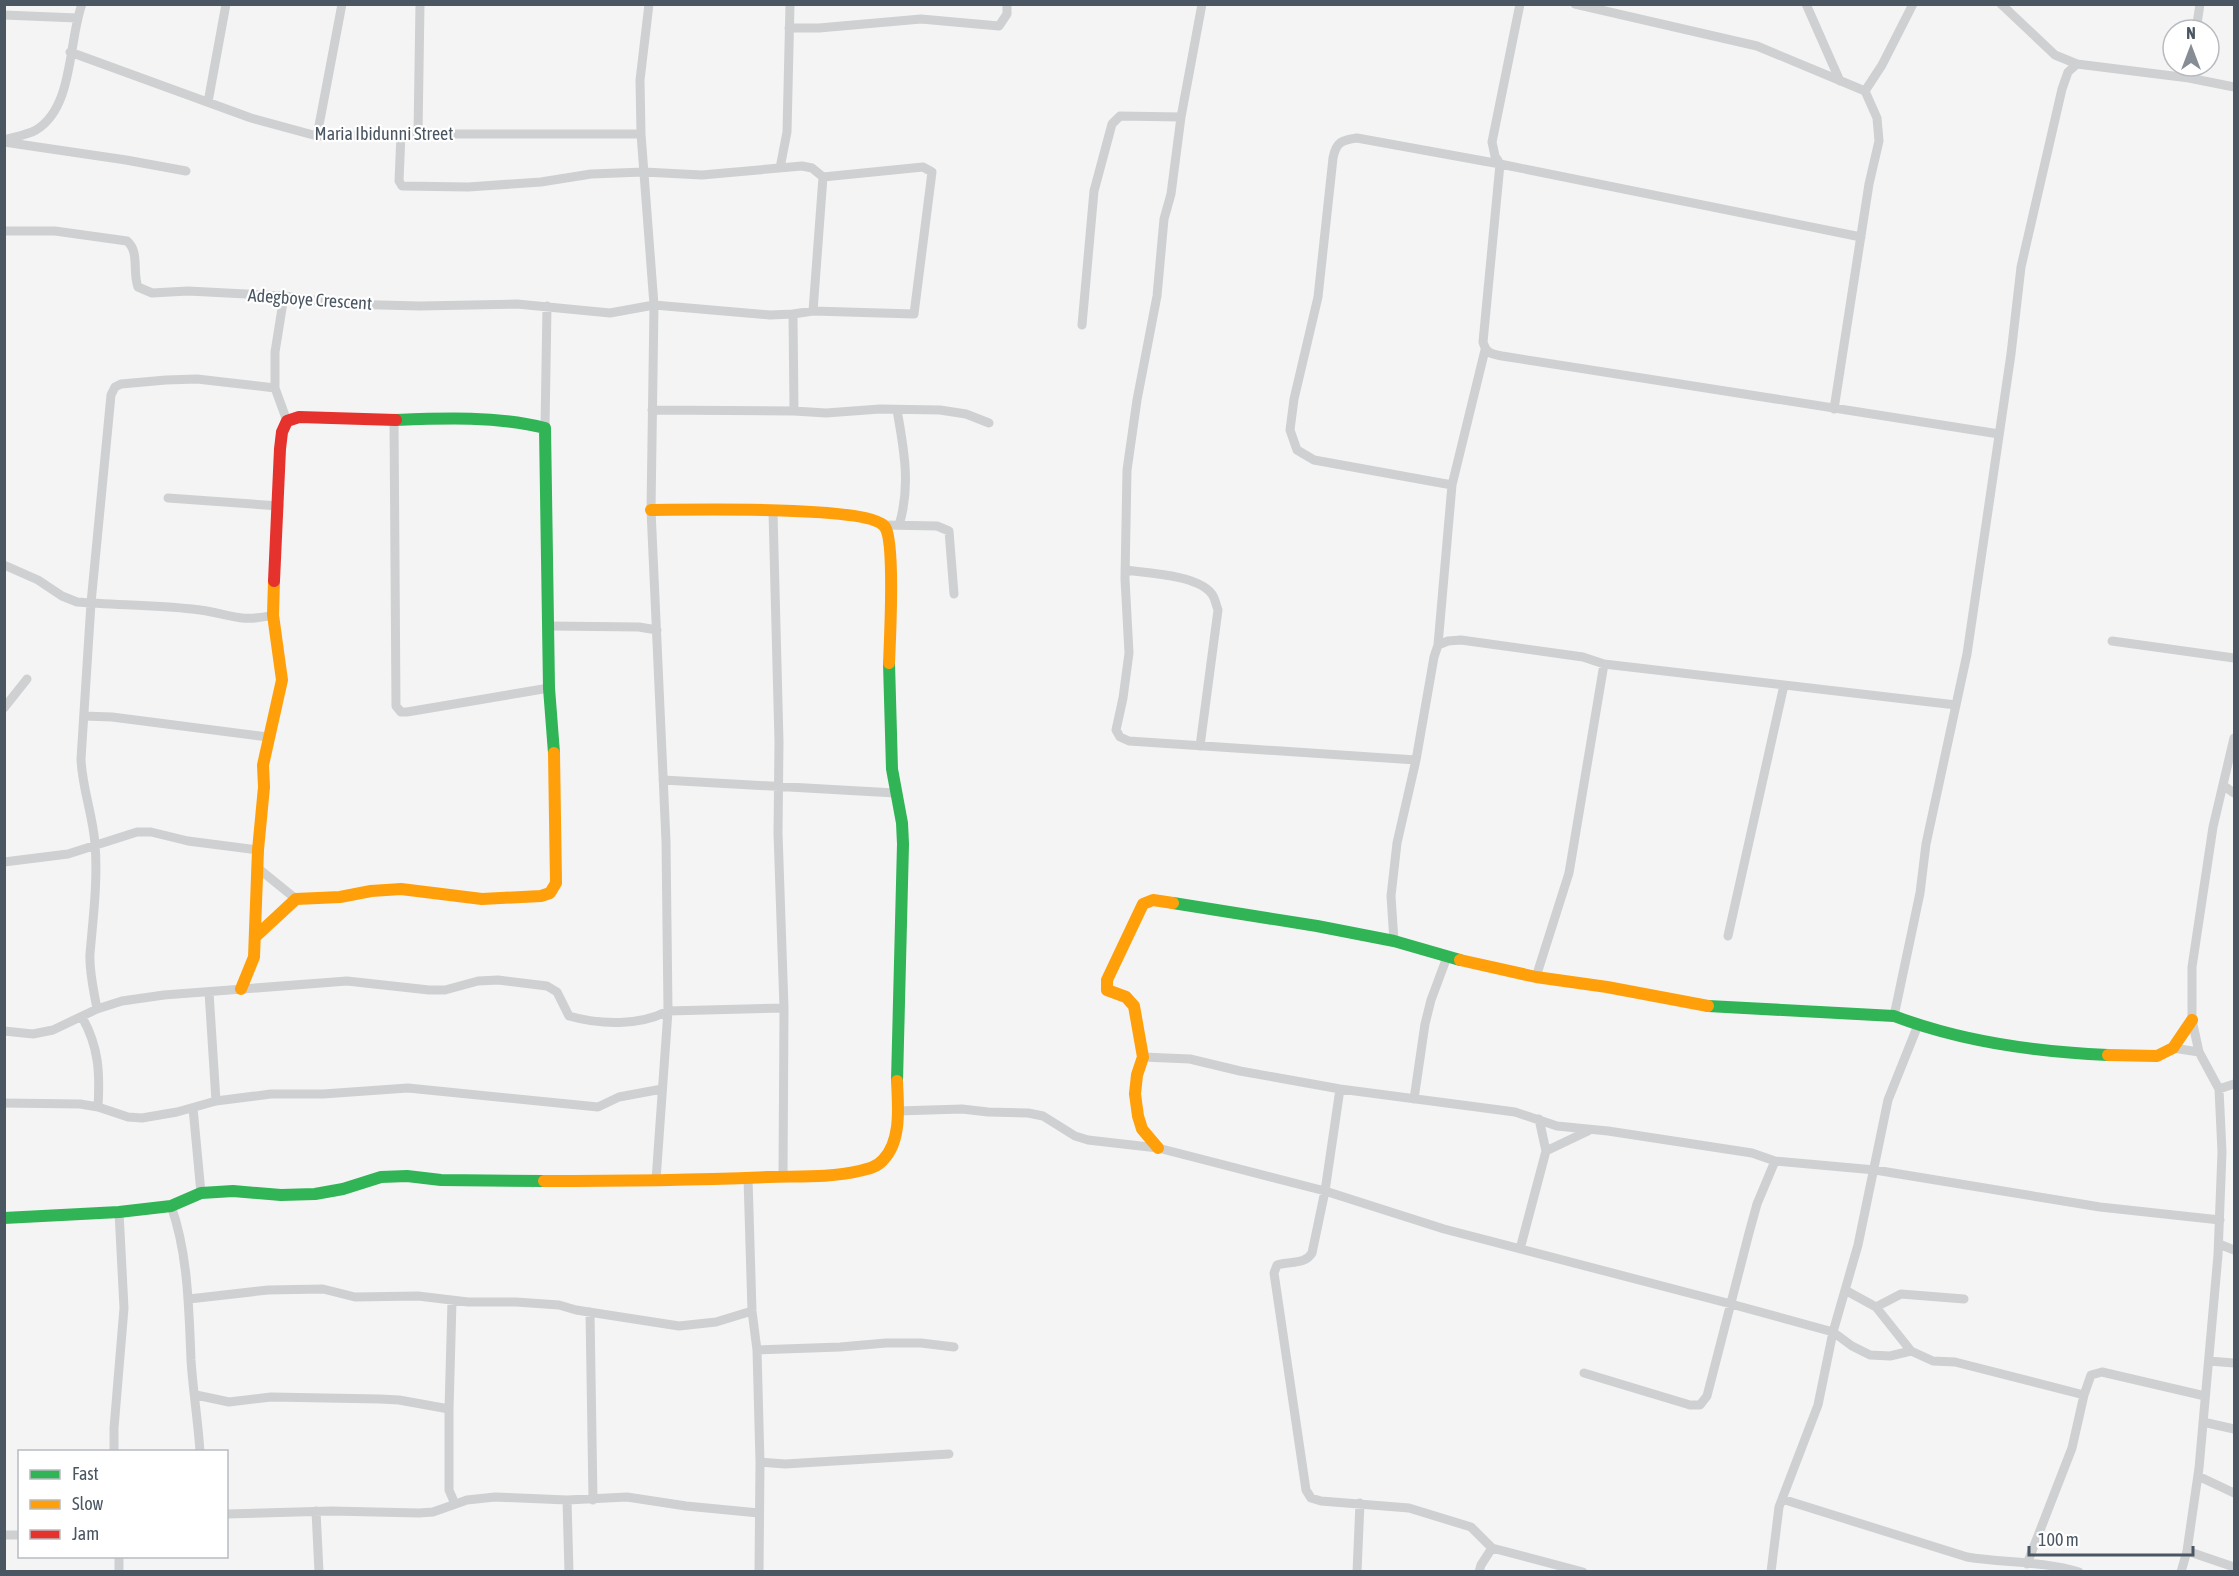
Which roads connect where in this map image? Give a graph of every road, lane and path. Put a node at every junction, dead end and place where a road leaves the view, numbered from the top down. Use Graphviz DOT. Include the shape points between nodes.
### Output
graph roads {
  1 [pos="82,4"];
  2 [pos="226,4"];
  3 [pos="342,4"];
  4 [pos="420,4"];
  5 [pos="649,4"];
  6 [pos="790,4"];
  7 [pos="1007,4"];
  8 [pos="1202,4"];
  9 [pos="1520,4"];
  10 [pos="1575,4"];
  11 [pos="1806,4"];
  12 [pos="1913,4"];
  13 [pos="2001,4"];
  14 [pos="4,15"];
  15 [pos="76,18"];
  16 [pos="789,28"];
  17 [pos="70,52"];
  18 [pos="2077,64"];
  19 [pos="2161,74"];
  20 [pos="2189,78"];
  21 [pos="1840,81"];
  22 [pos="2235,87"];
  23 [pos="1865,91"];
  24 [pos="208,102"];
  25 [pos="1181,117"];
  26 [pos="401,134"];
  27 [pos="418,134"];
  28 [pos="641,134"];
  29 [pos="317,136"];
  30 [pos="4,141"];
  31 [pos="1500,164"];
  32 [pos="780,168"];
  33 [pos="186,171"];
  34 [pos="644,172"];
  35 [pos="823,177"];
  36 [pos="4,231"];
  37 [pos="1861,237"];
  38 [pos="284,296"];
  39 [pos="654,305"];
  40 [pos="547,306"];
  41 [pos="813,311"];
  42 [pos="793,314"];
  43 [pos="1083,325"];
  44 [pos="1485,350"];
  45 [pos="275,388"];
  46 [pos="1834,409"];
  47 [pos="652,410"];
  48 [pos="897,410"];
  49 [pos="794,411"];
  50 [pos="394,420"];
  51 [pos="287,421"];
  52 [pos="989,423"];
  53 [pos="545,428"];
  54 [pos="2000,434"];
  55 [pos="1452,485"];
  56 [pos="168,498"];
  57 [pos="279,506"];
  58 [pos="651,510"];
  59 [pos="773,512"];
  60 [pos="884,525"];
  61 [pos="899,525"];
  62 [pos="4,565"];
  63 [pos="1125,570"];
  64 [pos="954,594"];
  65 [pos="91,603"];
  66 [pos="273,615"];
  67 [pos="549,626"];
  68 [pos="657,630"];
  69 [pos="2112,642"];
  70 [pos="1438,645"];
  71 [pos="2235,658"];
  72 [pos="1604,664"];
  73 [pos="27,679"];
  74 [pos="1784,685"];
  75 [pos="549,688"];
  76 [pos="1956,705"];
  77 [pos="4,708"];
  78 [pos="84,716"];
  79 [pos="267,737"];
  80 [pos="2235,738"];
  81 [pos="1200,746"];
  82 [pos="1416,760"];
  83 [pos="663,780"];
  84 [pos="2224,786"];
  85 [pos="778,787"];
  86 [pos="895,792"];
  87 [pos="2235,793"];
  88 [pos="95,845"];
  89 [pos="258,850"];
  90 [pos="4,862"];
  91 [pos="259,869"];
  92 [pos="296,899"];
  93 [pos="256,936"];
  94 [pos="1728,936"];
  95 [pos="1394,941"];
  96 [pos="1447,957"];
  97 [pos="1536,977"];
  98 [pos="241,989"];
  99 [pos="209,992"];
  100 [pos="784,1008"];
  101 [pos="97,1009"];
  102 [pos="668,1011"];
  103 [pos="1894,1016"];
  104 [pos="82,1017"];
  105 [pos="2192,1020"];
  106 [pos="1918,1025"];
  107 [pos="4,1031"];
  108 [pos="2173,1048"];
  109 [pos="2199,1052"];
  110 [pos="1143,1057"];
  111 [pos="2235,1084"];
  112 [pos="662,1089"];
  113 [pos="1340,1089"];
  114 [pos="2219,1089"];
  115 [pos="1414,1099"];
  116 [pos="216,1101"];
  117 [pos="4,1103"];
  118 [pos="98,1107"];
  119 [pos="193,1108"];
  120 [pos="898,1111"];
  121 [pos="1539,1119"];
  122 [pos="1589,1130"];
  123 [pos="1158,1148"];
  124 [pos="1546,1150"];
  125 [pos="1775,1161"];
  126 [pos="1875,1170"];
  127 [pos="783,1176"];
  128 [pos="748,1178"];
  129 [pos="656,1180"];
  130 [pos="1325,1191"];
  131 [pos="201,1193"];
  132 [pos="171,1206"];
  133 [pos="119,1212"];
  134 [pos="4,1218"];
  135 [pos="2220,1220"];
  136 [pos="2219,1245"];
  137 [pos="1520,1249"];
  138 [pos="2235,1250"];
  139 [pos="1845,1290"];
  140 [pos="189,1299"];
  141 [pos="1964,1299"];
  142 [pos="452,1301"];
  143 [pos="1731,1304"];
  144 [pos="1876,1307"];
  145 [pos="752,1311"];
  146 [pos="590,1312"];
  147 [pos="1833,1332"];
  148 [pos="954,1347"];
  149 [pos="757,1350"];
  150 [pos="1911,1351"];
  151 [pos="2209,1360"];
  152 [pos="2235,1363"];
  153 [pos="1584,1373"];
  154 [pos="196,1395"];
  155 [pos="2084,1395"];
  156 [pos="2205,1396"];
  157 [pos="449,1409"];
  158 [pos="2204,1422"];
  159 [pos="2235,1429"];
  160 [pos="114,1450"];
  161 [pos="200,1450"];
  162 [pos="950,1454"];
  163 [pos="760,1462"];
  164 [pos="2198,1476"];
  165 [pos="2235,1493"];
  166 [pos="1782,1499"];
  167 [pos="567,1500"];
  168 [pos="593,1500"];
  169 [pos="1360,1503"];
  170 [pos="455,1504"];
  171 [pos="316,1511"];
  172 [pos="759,1513"];
  173 [pos="228,1514"];
  174 [pos="1492,1548"];
  175 [pos="2187,1551"];
  176 [pos="2027,1564"];
  177 [pos="2235,1567"];
  178 [pos="318,1572"];
  179 [pos="569,1572"];
  180 [pos="759,1572"];
  181 [pos="1357,1572"];
  182 [pos="1479,1572"];
  183 [pos="1583,1572"];
  184 [pos="1771,1572"];
  185 [pos="2079,1572"];
  186 [pos="2181,1572"];
  1 -- 15 [label="street"];
  2 -- 24 [label="street"];
  3 -- 29 [label="street"];
  4 -- 27 [label="street"];
  5 -- 28 [label="street" via="640,80"];
  6 -- 16 [label="street"];
  7 -- 16 [label="street" via="1007,14 999,26 921,19"];
  8 -- 25 [label="street"];
  9 -- 31 [label="street" via="1492,142"];
  10 -- 21 [label="street" via="1757,46"];
  11 -- 21 [label="street"];
  12 -- 23 [label="street"];
  13 -- 18 [label="street" via="2055,55"];
  14 -- 15 [label="street"];
  15 -- 17 [label="street"];
  16 -- 32 [label="street" via="787,132"];
  17 -- 24 [label="street, Maria Ibidunni Street"];
  17 -- 30 [label="street" via="59,105 35,130"];
  18 -- 19 [label="street"];
  18 -- 54 [label="street" via="2068,72 2062,88 2022,267"];
  20 -- 22 [label="street"];
  21 -- 23 [label="street"];
  23 -- 37 [label="street" via="1877,118 1879,141"];
  24 -- 29 [label="street, Maria Ibidunni Street"];
  25 -- 43 [label="street" via="1120,116 1112,124 1094,192"];
  25 -- 63 [label="street" via="1164,219 1157,296 1127,470"];
  26 -- 27 [label="street, Maria Ibidunni Street"];
  26 -- 29 [label="street, Maria Ibidunni Street"];
  26 -- 34 [label="street" via="402,186 468,187"];
  27 -- 28 [label="street, Maria Ibidunni Street"];
  28 -- 34 [label="street"];
  30 -- 33 [label="street"];
  31 -- 37 [label="street"];
  31 -- 44 [label="street" via="1482,342"];
  31 -- 55 [label="street" via="1357,138 1342,140 1335,146 1318,297 1294,399 1290,430 1298,450 1314,460"];
  32 -- 34 [label="street" via="702,175"];
  32 -- 35 [label="street" via="812,168"];
  34 -- 39 [label="street"];
  35 -- 41 [label="street"];
  35 -- 41 [label="street, Adegboye Crescent" via="923,167 933,172 914,314"];
  36 -- 38 [label="street, Adegboye Crescent" via="55,231 127,241 135,250 138,287 152,293"];
  37 -- 46 [label="street"];
  38 -- 40 [label="street, Adegboye Crescent" via="341,304"];
  38 -- 45 [label="street" via="275,352"];
  39 -- 40 [label="street, Adegboye Crescent" via="610,313"];
  39 -- 42 [label="street, Adegboye Crescent"];
  39 -- 47 [label="street"];
  40 -- 53 [label="street"];
  41 -- 42 [label="street, Adegboye Crescent"];
  42 -- 49 [label="street"];
  44 -- 46 [label="street" via="1502,356"];
  44 -- 55 [label="street"];
  45 -- 51 [label="street"];
  45 -- 65 [label="street" via="196,379 115,387 102,474"];
  46 -- 54 [label="street"];
  47 -- 49 [label="street"];
  47 -- 58 [label="street"];
  48 -- 49 [label="street"];
  48 -- 52 [label="street" via="940,410"];
  48 -- 61 [label="street" via="906,484"];
  50 -- 51 [label="street" via="299,417"];
  50 -- 53 [label="street" via="437,418 525,423"];
  50 -- 75 [label="street" via="396,706 407,712"];
  51 -- 57 [label="street" via="280,449"];
  53 -- 67 [label="street"];
  54 -- 76 [label="street"];
  55 -- 70 [label="street"];
  56 -- 57 [label="street"];
  57 -- 66 [label="street"];
  58 -- 59 [label="street"];
  58 -- 68 [label="street"];
  59 -- 60 [label="street" via="842,514 871,518"];
  59 -- 85 [label="street"];
  60 -- 61 [label="street"];
  60 -- 86 [label="street" via="889,537 889,674"];
  61 -- 64 [label="street" via="937,526 949,531"];
  62 -- 65 [label="street" via="62,596"];
  63 -- 81 [label="street" via="1182,579 1204,586 1213,594 1218,610"];
  63 -- 81 [label="street" via="1129,653 1116,730 1120,737 1130,741"];
  65 -- 66 [label="street" via="194,609 240,619"];
  65 -- 78 [label="street"];
  66 -- 79 [label="street" via="282,680"];
  67 -- 68 [label="street"];
  67 -- 75 [label="street"];
  68 -- 83 [label="street"];
  69 -- 71 [label="street"];
  70 -- 72 [label="street" via="1461,640 1583,657"];
  70 -- 82 [label="street"];
  72 -- 74 [label="street"];
  72 -- 97 [label="street" via="1569,873"];
  73 -- 77 [label="street"];
  74 -- 76 [label="street"];
  74 -- 94 [label="street"];
  75 -- 92 [label="street" via="557,848 556,883 550,893 482,899 401,890"];
  76 -- 103 [label="street"];
  78 -- 79 [label="street"];
  78 -- 88 [label="street" via="82,778"];
  79 -- 89 [label="street"];
  80 -- 84 [label="street"];
  81 -- 82 [label="street"];
  82 -- 95 [label="street" via="1397,843 1391,896"];
  83 -- 85 [label="street"];
  83 -- 102 [label="street"];
  84 -- 87 [label="street"];
  84 -- 105 [label="street" via="2198,920 2192,967"];
  85 -- 86 [label="street"];
  85 -- 100 [label="street"];
  86 -- 120 [label="street" via="903,844"];
  88 -- 89 [label="street" via="137,832 152,832"];
  88 -- 90 [label="street" via="68,854"];
  88 -- 101 [label="street" via="95,912 90,955"];
  89 -- 91 [label="street"];
  91 -- 92 [label="street"];
  91 -- 93 [label="street"];
  92 -- 93 [label="street"];
  93 -- 98 [label="street" via="254,957"];
  95 -- 96 [label="street"];
  95 -- 110 [label="street" via="1153,900 1143,904 1107,980 1107,990 1132,999"];
  96 -- 97 [label="street"];
  96 -- 115 [label="street" via="1425,1024"];
  97 -- 103 [label="street" via="1706,1006"];
  98 -- 99 [label="street"];
  98 -- 102 [label="street" via="348,981 445,990 498,980 547,986 557,992 569,1016 580,1019 634,1022"];
  99 -- 101 [label="street" via="122,1001"];
  99 -- 116 [label="street"];
  100 -- 102 [label="street"];
  100 -- 127 [label="street"];
  101 -- 104 [label="street"];
  102 -- 112 [label="street"];
  103 -- 106 [label="street"];
  104 -- 107 [label="street" via="33,1034"];
  104 -- 118 [label="street" via="93,1036 97,1058"];
  105 -- 108 [label="street"];
  105 -- 109 [label="street"];
  106 -- 108 [label="street" via="1992,1044 2037,1050 2157,1056"];
  106 -- 126 [label="street" via="1888,1100"];
  108 -- 109 [label="street"];
  109 -- 114 [label="street"];
  110 -- 113 [label="street" via="1190,1059"];
  110 -- 123 [label="street" via="1135,1094 1138,1116 1142,1129"];
  111 -- 114 [label="street"];
  112 -- 116 [label="street" via="619,1097 598,1107 408,1088 271,1094"];
  112 -- 129 [label="street"];
  113 -- 115 [label="street"];
  113 -- 130 [label="street"];
  114 -- 135 [label="street"];
  115 -- 121 [label="street" via="1515,1112"];
  116 -- 119 [label="street"];
  117 -- 118 [label="street"];
  118 -- 119 [label="street" via="142,1118"];
  119 -- 131 [label="street"];
  120 -- 123 [label="street" via="1028,1113 1043,1116 1088,1140"];
  120 -- 127 [label="street" via="893,1141 884,1161 870,1169"];
  121 -- 122 [label="street"];
  121 -- 124 [label="street"];
  122 -- 124 [label="street"];
  122 -- 125 [label="street" via="1741,1152"];
  123 -- 130 [label="street"];
  124 -- 137 [label="street"];
  125 -- 126 [label="street"];
  125 -- 143 [label="street" via="1757,1204"];
  126 -- 135 [label="street" via="2100,1207"];
  126 -- 139 [label="street"];
  127 -- 128 [label="street"];
  128 -- 129 [label="street"];
  128 -- 145 [label="street"];
  129 -- 131 [label="street" via="441,1180 407,1176 381,1177 315,1194"];
  130 -- 137 [label="street"];
  130 -- 169 [label="street" via="1309,1259 1277,1265 1274,1273 1306,1490 1311,1498 1321,1501"];
  131 -- 132 [label="street"];
  132 -- 133 [label="street"];
  132 -- 140 [label="street"];
  133 -- 134 [label="street"];
  133 -- 160 [label="street" via="124,1308"];
  135 -- 136 [label="street"];
  136 -- 138 [label="street"];
  136 -- 151 [label="street"];
  137 -- 143 [label="street"];
  139 -- 144 [label="street"];
  139 -- 147 [label="street"];
  140 -- 142 [label="street" via="323,1288 355,1298 418,1296"];
  140 -- 154 [label="street"];
  141 -- 144 [label="street" via="1901,1294"];
  142 -- 146 [label="street" via="541,1304"];
  142 -- 157 [label="street"];
  143 -- 147 [label="street"];
  143 -- 153 [label="street" via="1707,1396 1700,1405"];
  144 -- 150 [label="street"];
  145 -- 146 [label="street" via="716,1322 679,1326"];
  145 -- 149 [label="street"];
  146 -- 168 [label="street"];
  147 -- 150 [label="street" via="1870,1355"];
  147 -- 166 [label="street" via="1818,1405"];
  148 -- 149 [label="street" via="921,1343"];
  149 -- 163 [label="street"];
  150 -- 155 [label="street" via="1933,1361 1955,1362"];
  151 -- 152 [label="street"];
  151 -- 156 [label="street"];
  154 -- 157 [label="street" via="229,1402 271,1397 399,1400"];
  154 -- 161 [label="street"];
  155 -- 156 [label="street" via="2091,1375 2102,1372"];
  155 -- 176 [label="street" via="2072,1448"];
  156 -- 158 [label="street"];
  157 -- 170 [label="street" via="449,1490"];
  158 -- 159 [label="street"];
  158 -- 164 [label="street"];
  162 -- 163 [label="street" via="785,1464"];
  163 -- 172 [label="street"];
  164 -- 165 [label="street"];
  164 -- 175 [label="street"];
  166 -- 176 [label="street" via="1967,1557"];
  166 -- 184 [label="street"];
  167 -- 168 [label="street"];
  167 -- 170 [label="street" via="495,1497"];
  167 -- 179 [label="street"];
  168 -- 172 [label="street" via="636,1497"];
  169 -- 174 [label="street" via="1409,1508 1471,1527"];
  169 -- 181 [label="street"];
  170 -- 171 [label="street" via="419,1513"];
  171 -- 173 [label="street"];
  171 -- 178 [label="street"];
  172 -- 180 [label="street"];
  174 -- 182 [label="street"];
  174 -- 183 [label="street"];
  175 -- 177 [label="street"];
  175 -- 186 [label="street"];
  176 -- 185 [label="street"];
}
